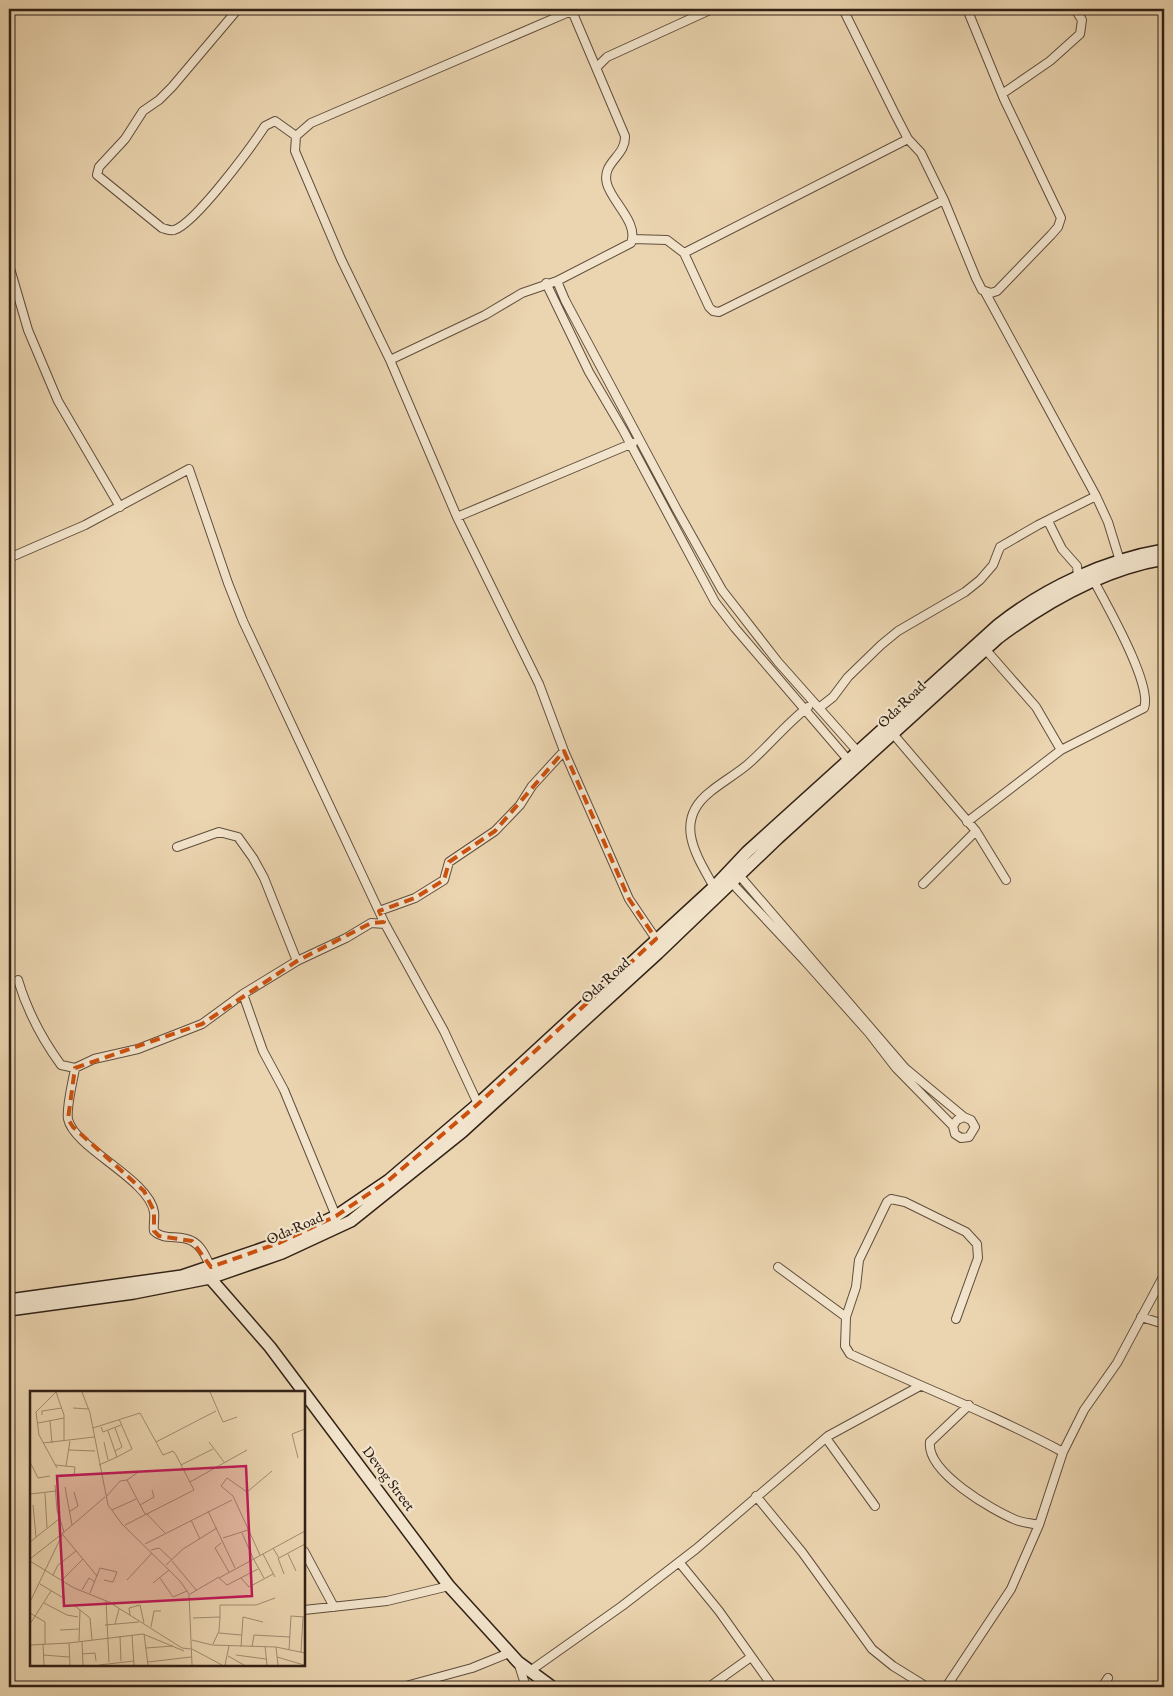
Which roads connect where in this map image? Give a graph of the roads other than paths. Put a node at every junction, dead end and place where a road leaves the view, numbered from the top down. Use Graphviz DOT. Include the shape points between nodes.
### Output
graph roads {
  1 [pos="238,9"];
  2 [pos="712,9"];
  3 [pos="843,9"];
  4 [pos="968,9"];
  5 [pos="1075,9"];
  6 [pos="574,10"];
  7 [pos="597,67"];
  8 [pos="1002,94"];
  9 [pos="296,136"];
  10 [pos="908,139"];
  11 [pos="944,200"];
  12 [pos="633,239"];
  13 [pos="684,253"];
  14 [pos="9,265"];
  15 [pos="557,280"];
  16 [pos="546,283"];
  17 [pos="985,292"];
  18 [pos="390,360"];
  19 [pos="640,440"];
  20 [pos="630,444"];
  21 [pos="1096,496"];
  22 [pos="120,506"];
  23 [pos="457,517"];
  24 [pos="1048,521"];
  25 [pos="1164,550"];
  26 [pos="9,558"];
  27 [pos="1164,559"];
  28 [pos="1120,561"];
  29 [pos="1078,577"];
  30 [pos="1094,581"];
  31 [pos="719,584"];
  32 [pos="708,590"];
  33 [pos="986,650"];
  34 [pos="816,705"];
  35 [pos="805,709"];
  36 [pos="894,735"];
  37 [pos="1061,750"];
  38 [pos="564,751"];
  39 [pos="858,752"];
  40 [pos="849,760"];
  41 [pos="967,822"];
  42 [pos="976,831"];
  43 [pos="774,834"];
  44 [pos="177,848"];
  45 [pos="735,879"];
  46 [pos="1006,880"];
  47 [pos="923,884"];
  48 [pos="714,887"];
  49 [pos="379,911"];
  50 [pos="385,924"];
  51 [pos="656,939"];
  52 [pos="297,961"];
  53 [pos="18,980"];
  54 [pos="243,994"];
  55 [pos="883,1046"];
  56 [pos="75,1068"];
  57 [pos="478,1104"];
  58 [pos="964,1117"];
  59 [pos="953,1126"];
  60 [pos="336,1216"];
  61 [pos="778,1267"];
  62 [pos="211,1272"];
  63 [pos="1164,1276"];
  64 [pos="9,1300"];
  65 [pos="9,1310"];
  66 [pos="846,1317"];
  67 [pos="1141,1317"];
  68 [pos="956,1318"];
  69 [pos="1164,1324"];
  70 [pos="920,1386"];
  71 [pos="302,1391"];
  72 [pos="305,1395"];
  73 [pos="969,1405"];
  74 [pos="826,1438"];
  75 [pos="1063,1452"];
  76 [pos="756,1496"];
  77 [pos="876,1506"];
  78 [pos="1039,1525"];
  79 [pos="305,1553"];
  80 [pos="679,1562"];
  81 [pos="449,1586"];
  82 [pos="334,1607"];
  83 [pos="305,1610"];
  84 [pos="509,1653"];
  85 [pos="751,1657"];
  86 [pos="518,1662"];
  87 [pos="530,1671"];
  88 [pos="1108,1678"];
  89 [pos="402,1687"];
  90 [pos="526,1687"];
  91 [pos="552,1687"];
  92 [pos="709,1687"];
  93 [pos="774,1687"];
  94 [pos="926,1687"];
  95 [pos="946,1687"];
  96 [pos="1102,1687"];
  1 -- 9 [label="street" via="172,87 143,111 125,139 99,167 97,175 162,228 173,230 215,191 265,126 275,122"];
  2 -- 7 [label="street" via="607,57"];
  3 -- 10 [label="street"];
  4 -- 8 [label="street"];
  5 -- 8 [label="street" via="1082,20 1080,34 1050,61"];
  6 -- 7 [label="street"];
  6 -- 9 [label="street" via="320,120"];
  7 -- 12 [label="street" via="625,136 624,149 609,165 607,183 625,214"];
  8 -- 17 [label="street" via="1061,218 1051,235 997,291"];
  9 -- 18 [label="street" via="295,151 300,164"];
  10 -- 11 [label="street" via="921,153"];
  10 -- 13 [label="street"];
  11 -- 13 [label="street" via="719,312 709,307"];
  11 -- 17 [label="street" via="976,278"];
  12 -- 13 [label="street" via="667,240"];
  12 -- 15 [label="street" via="628,246"];
  14 -- 22 [label="street" via="28,330 58,401"];
  15 -- 16 [label="street"];
  15 -- 19 [label="street"];
  16 -- 18 [label="street"];
  16 -- 20 [label="street" via="589,372"];
  17 -- 21 [label="street"];
  18 -- 23 [label="street"];
  19 -- 20 [label="street"];
  19 -- 31 [label="street"];
  20 -- 23 [label="street"];
  20 -- 32 [label="street"];
  21 -- 24 [label="street"];
  21 -- 28 [label="street"];
  22 -- 26 [label="street"];
  22 -- 49 [label="street" via="189,469 243,621"];
  23 -- 38 [label="street" via="539,684"];
  24 -- 29 [label="street" via="1063,550 1077,566"];
  24 -- 34 [label="street" via="1000,548 993,564 980,580 898,631 848,677 833,696"];
  25 -- 28 [label="street, Oda Road"];
  27 -- 30 [label="street, Oda Road" via="1148,561"];
  28 -- 29 [label="street, Oda Road"];
  29 -- 39 [label="street, Oda Road" via="1017,610"];
  30 -- 33 [label="street, Oda Road" via="1034,611"];
  30 -- 37 [label="street" via="1126,642 1146,701 1144,708"];
  31 -- 32 [label="street"];
  31 -- 34 [label="street" via="778,662"];
  32 -- 35 [label="street" via="735,628"];
  33 -- 36 [label="street, Oda Road"];
  33 -- 37 [label="street" via="1036,707"];
  34 -- 35 [label="street"];
  34 -- 39 [label="street"];
  35 -- 40 [label="street"];
  35 -- 48 [label="street" via="746,765 708,793 692,811 689,830 696,855"];
  36 -- 41 [label="street"];
  36 -- 43 [label="street, Oda Road"];
  37 -- 41 [label="street"];
  38 -- 49 [label="street" via="495,831 448,862 444,880 415,898"];
  38 -- 51 [label="street" via="630,899"];
  39 -- 40 [label="street, Oda Road"];
  40 -- 43 [label="street, Oda Road"];
  41 -- 42 [label="street"];
  42 -- 46 [label="street"];
  42 -- 47 [label="street"];
  43 -- 45 [label="street, Oda Road"];
  43 -- 48 [label="street, Oda Road"];
  44 -- 52 [label="street" via="219,832 238,837 264,878"];
  45 -- 55 [label="street"];
  45 -- 62 [label="street, Oda Road" via="462,1132 378,1202 351,1221 282,1253"];
  48 -- 51 [label="street, Oda Road"];
  49 -- 50 [label="street"];
  50 -- 52 [label="street" via="371,923"];
  50 -- 57 [label="street" via="444,1030"];
  51 -- 57 [label="street, Oda Road"];
  52 -- 54 [label="street"];
  53 -- 56 [label="street" via="25,1003 51,1052 60,1065"];
  54 -- 56 [label="street" via="202,1024 138,1049"];
  54 -- 60 [label="street" via="263,1051 284,1090"];
  55 -- 58 [label="street" via="912,1075"];
  55 -- 59 [label="street" via="900,1072"];
  56 -- 62 [label="street" via="68,1119 73,1127 83,1140 144,1191 154,1211 154,1231 159,1236 192,1241 200,1248"];
  57 -- 60 [label="street, Oda Road" via="388,1180"];
  58 -- 59 [label="street"];
  58 -- 59 [label="street" via="975,1127 969,1137 958,1137"];
  60 -- 62 [label="street, Oda Road"];
  61 -- 66 [label="street"];
  62 -- 64 [label="street, Oda Road"];
  62 -- 65 [label="street, Oda Road" via="142,1292"];
  62 -- 71 [label="street, Devog Street"];
  63 -- 67 [label="street"];
  66 -- 68 [label="street" via="856,1287 859,1260 887,1202 895,1199 966,1232 977,1244 978,1258"];
  66 -- 70 [label="street" via="845,1346 850,1354"];
  67 -- 69 [label="street"];
  67 -- 75 [label="street" via="1117,1363 1084,1410"];
  70 -- 73 [label="street"];
  70 -- 74 [label="street"];
  72 -- 81 [label="street, Devog Street"];
  73 -- 75 [label="street"];
  73 -- 78 [label="street" via="930,1442 934,1459 959,1487 1017,1520"];
  74 -- 76 [label="street"];
  74 -- 77 [label="street"];
  75 -- 78 [label="street"];
  76 -- 80 [label="street"];
  76 -- 94 [label="street" via="802,1552 872,1648"];
  78 -- 95 [label="street" via="1011,1589"];
  79 -- 82 [label="street"];
  80 -- 85 [label="street"];
  80 -- 87 [label="street"];
  81 -- 82 [label="street" via="387,1601"];
  81 -- 84 [label="street, Devog Street"];
  82 -- 83 [label="street"];
  84 -- 86 [label="street, Devog Street"];
  84 -- 89 [label="street" via="472,1668"];
  85 -- 92 [label="street"];
  85 -- 93 [label="street"];
  86 -- 87 [label="street, Devog Street"];
  86 -- 90 [label="street"];
  87 -- 91 [label="street, Devog Street"];
  88 -- 96 [label="street"];
}
